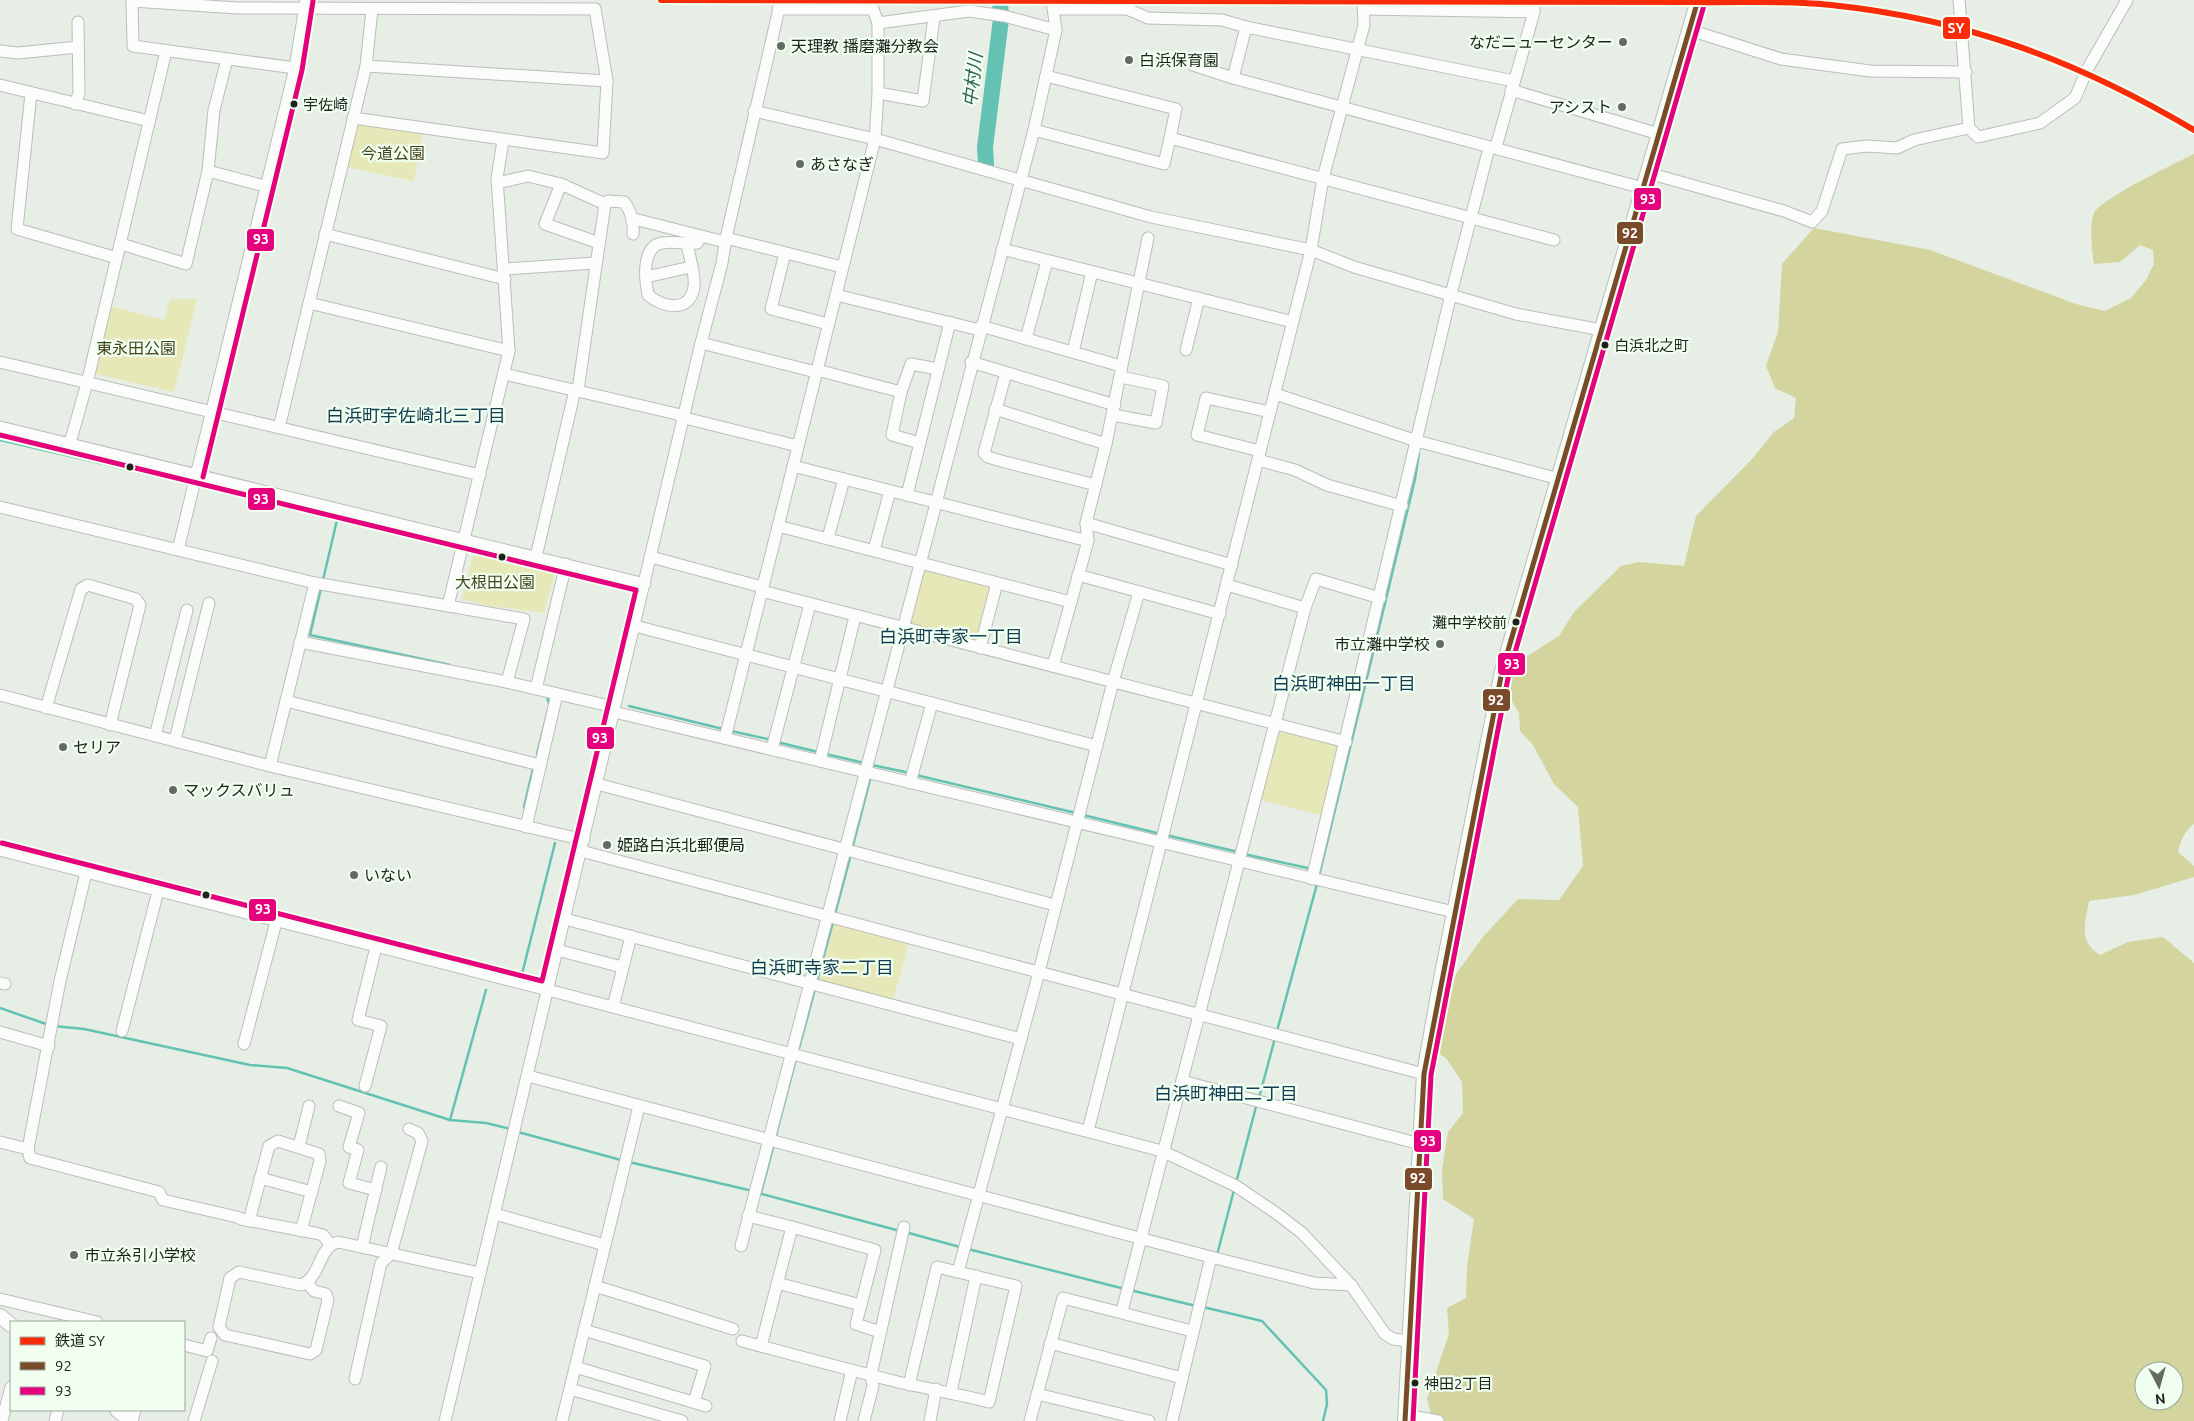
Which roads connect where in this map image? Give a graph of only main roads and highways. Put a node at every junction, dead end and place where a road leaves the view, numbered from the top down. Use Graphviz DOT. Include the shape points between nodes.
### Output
graph roads {
  1 [pos="1698,0"];
  2 [pos="0,1316"];
  3 [pos="10,1324"];
  4 [pos="119,1411"];
  5 [pos="1405,1418"];
  6 [pos="132,1421"];
  1 -- 5 [label="main road" via="1502,671 1424,1074"];
  2 -- 3 [label="main road"];
  4 -- 6 [label="main road"];
}
